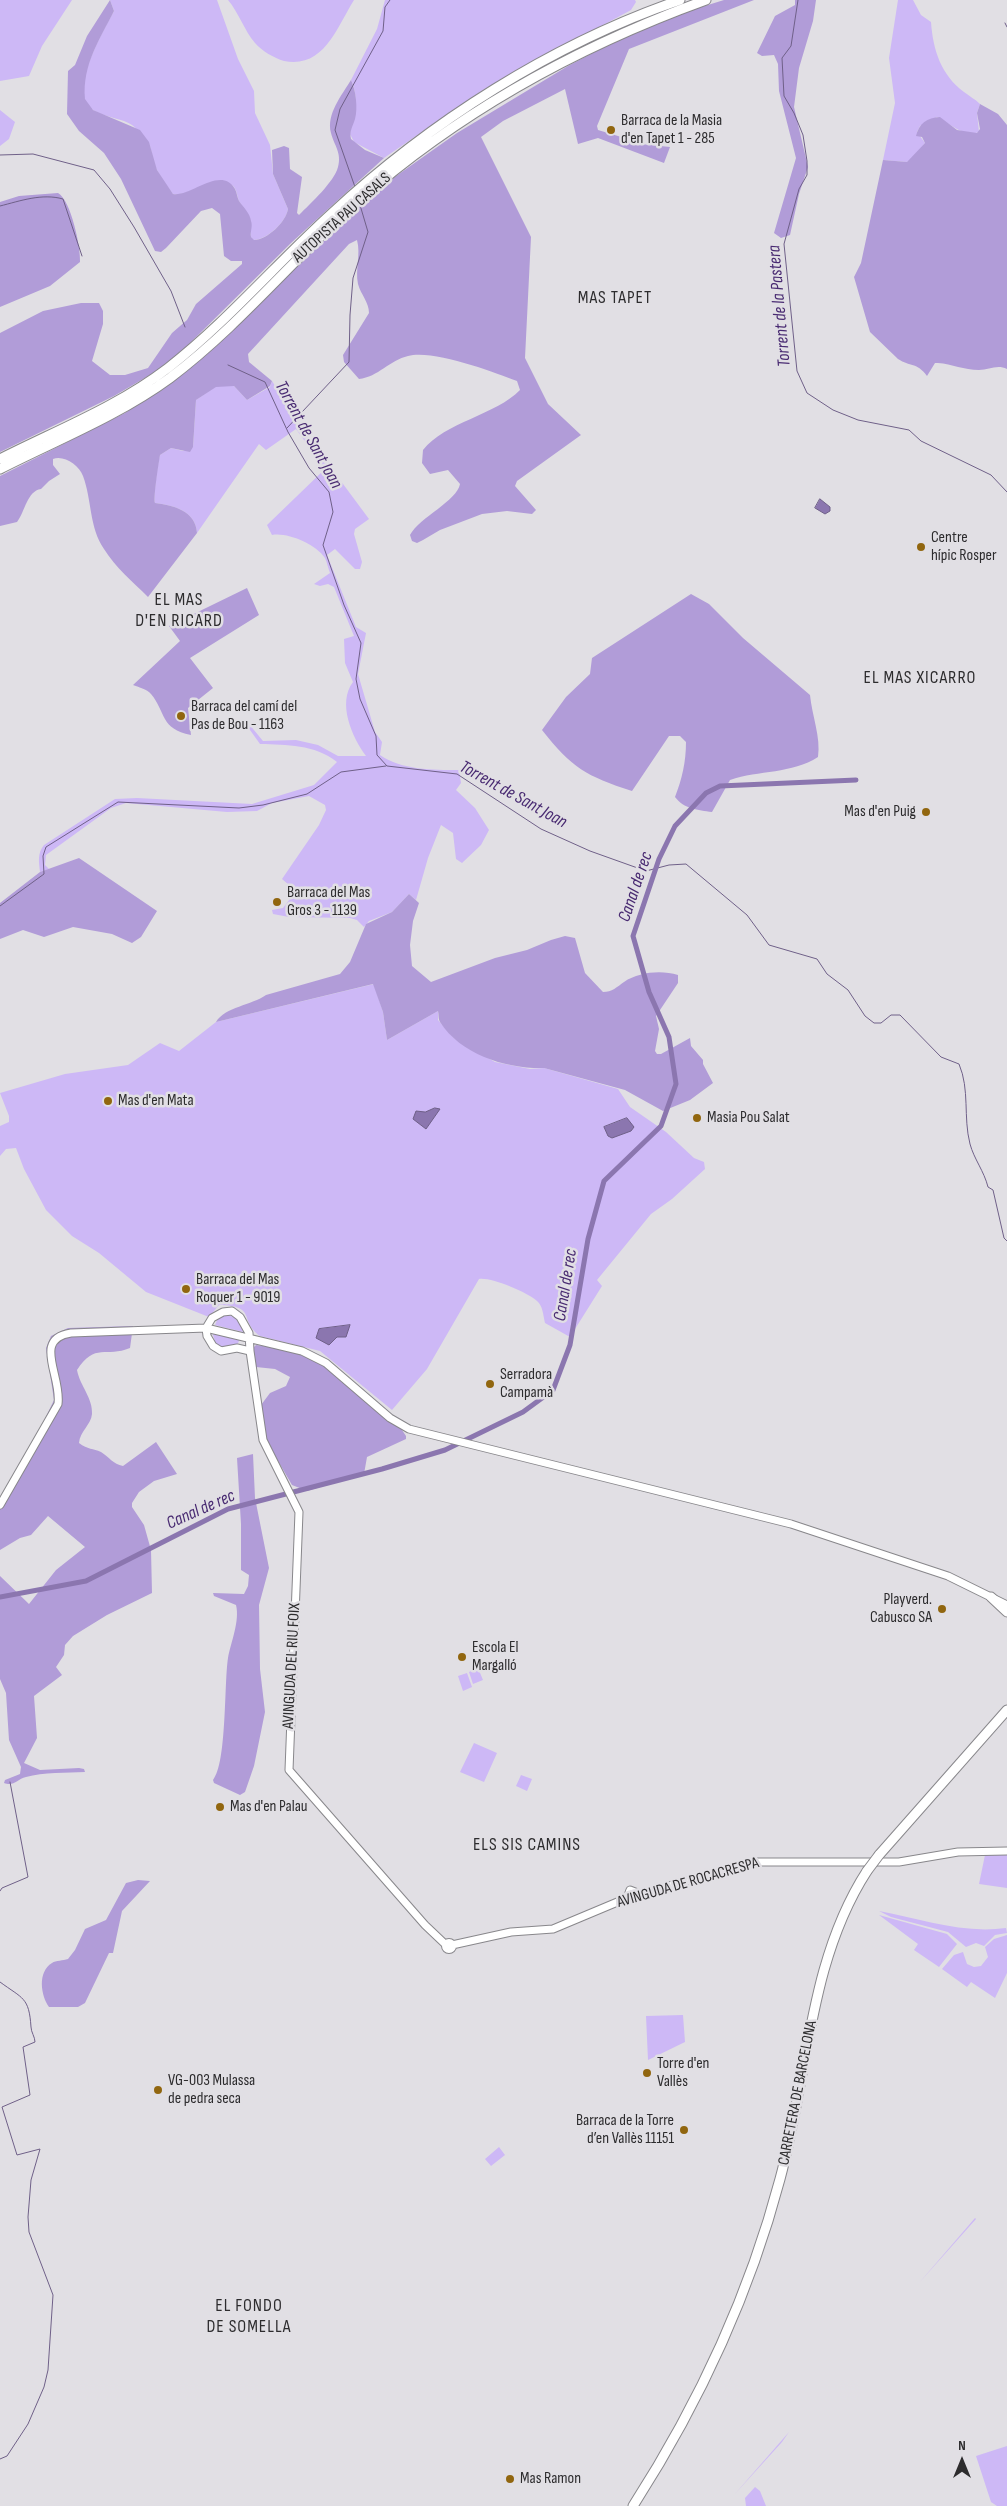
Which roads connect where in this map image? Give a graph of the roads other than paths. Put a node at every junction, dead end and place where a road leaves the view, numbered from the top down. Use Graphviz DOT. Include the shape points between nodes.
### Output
graph roads {
  1 [pos="680,0"];
  2 [pos="706,0"];
  3 [pos="0,459"];
  4 [pos="0,469"];
  5 [pos="206,1328"];
  6 [pos="178,1329"];
  7 [pos="248,1337"];
  8 [pos="210,1342"];
  9 [pos="237,1348"];
  10 [pos="250,1351"];
  11 [pos="0,1505"];
  12 [pos="976,1589"];
  13 [pos="990,1598"];
  14 [pos="1007,1601"];
  15 [pos="1007,1605"];
  16 [pos="1007,1612"];
  17 [pos="1007,1704"];
  18 [pos="1007,1710"];
  19 [pos="1007,1720"];
  20 [pos="967,1755"];
  21 [pos="1007,1851"];
  22 [pos="449,1944"];
  23 [pos="633,2506"];
  1 -- 3 [label="highway, AUTOPISTA PAU CASALS" via="613,27 550,58 441,126 403,153 338,208 167,369 119,400"];
  2 -- 4 [label="highway, AUTOPISTA PAU CASALS" via="647,22 582,52 520,85 462,122 409,159 360,200 235,322 170,378 93,424"];
  5 -- 6 [label="street"];
  5 -- 7 [label="street"];
  5 -- 7 [label="street, AVINGUDA DEL RIU FOIX" via="218,1313 232,1312 240,1317"];
  5 -- 8 [label="street"];
  6 -- 8 [label="street" via="204,1336"];
  6 -- 11 [label="street" via="71,1333 55,1338 50,1344 50,1352 58,1386 58,1404"];
  7 -- 9 [label="street"];
  7 -- 10 [label="street, AVINGUDA DEL RIU FOIX"];
  7 -- 12 [label="street" via="315,1355 400,1425 791,1524 948,1576"];
  8 -- 9 [label="street" via="221,1350"];
  9 -- 10 [label="street"];
  10 -- 22 [label="street, AVINGUDA DEL RIU FOIX" via="263,1440 299,1512 290,1770 435,1934"];
  12 -- 13 [label="street"];
  12 -- 14 [label="street"];
  13 -- 15 [label="street"];
  13 -- 16 [label="highway"];
  17 -- 20 [label="highway"];
  18 -- 20 [label="highway, CARRETERA DE BARCELONA"];
  19 -- 20 [label="highway"];
  20 -- 23 [label="highway, CARRETERA DE BARCELONA, bridge" via="878,1856 844,1912 828,1957 780,2179 744,2291 702,2387"];
  21 -- 22 [label="street, AVINGUDA DE ROCACRESPA" via="958,1852 898,1862 752,1862 627,1898 553,1928"];
}
